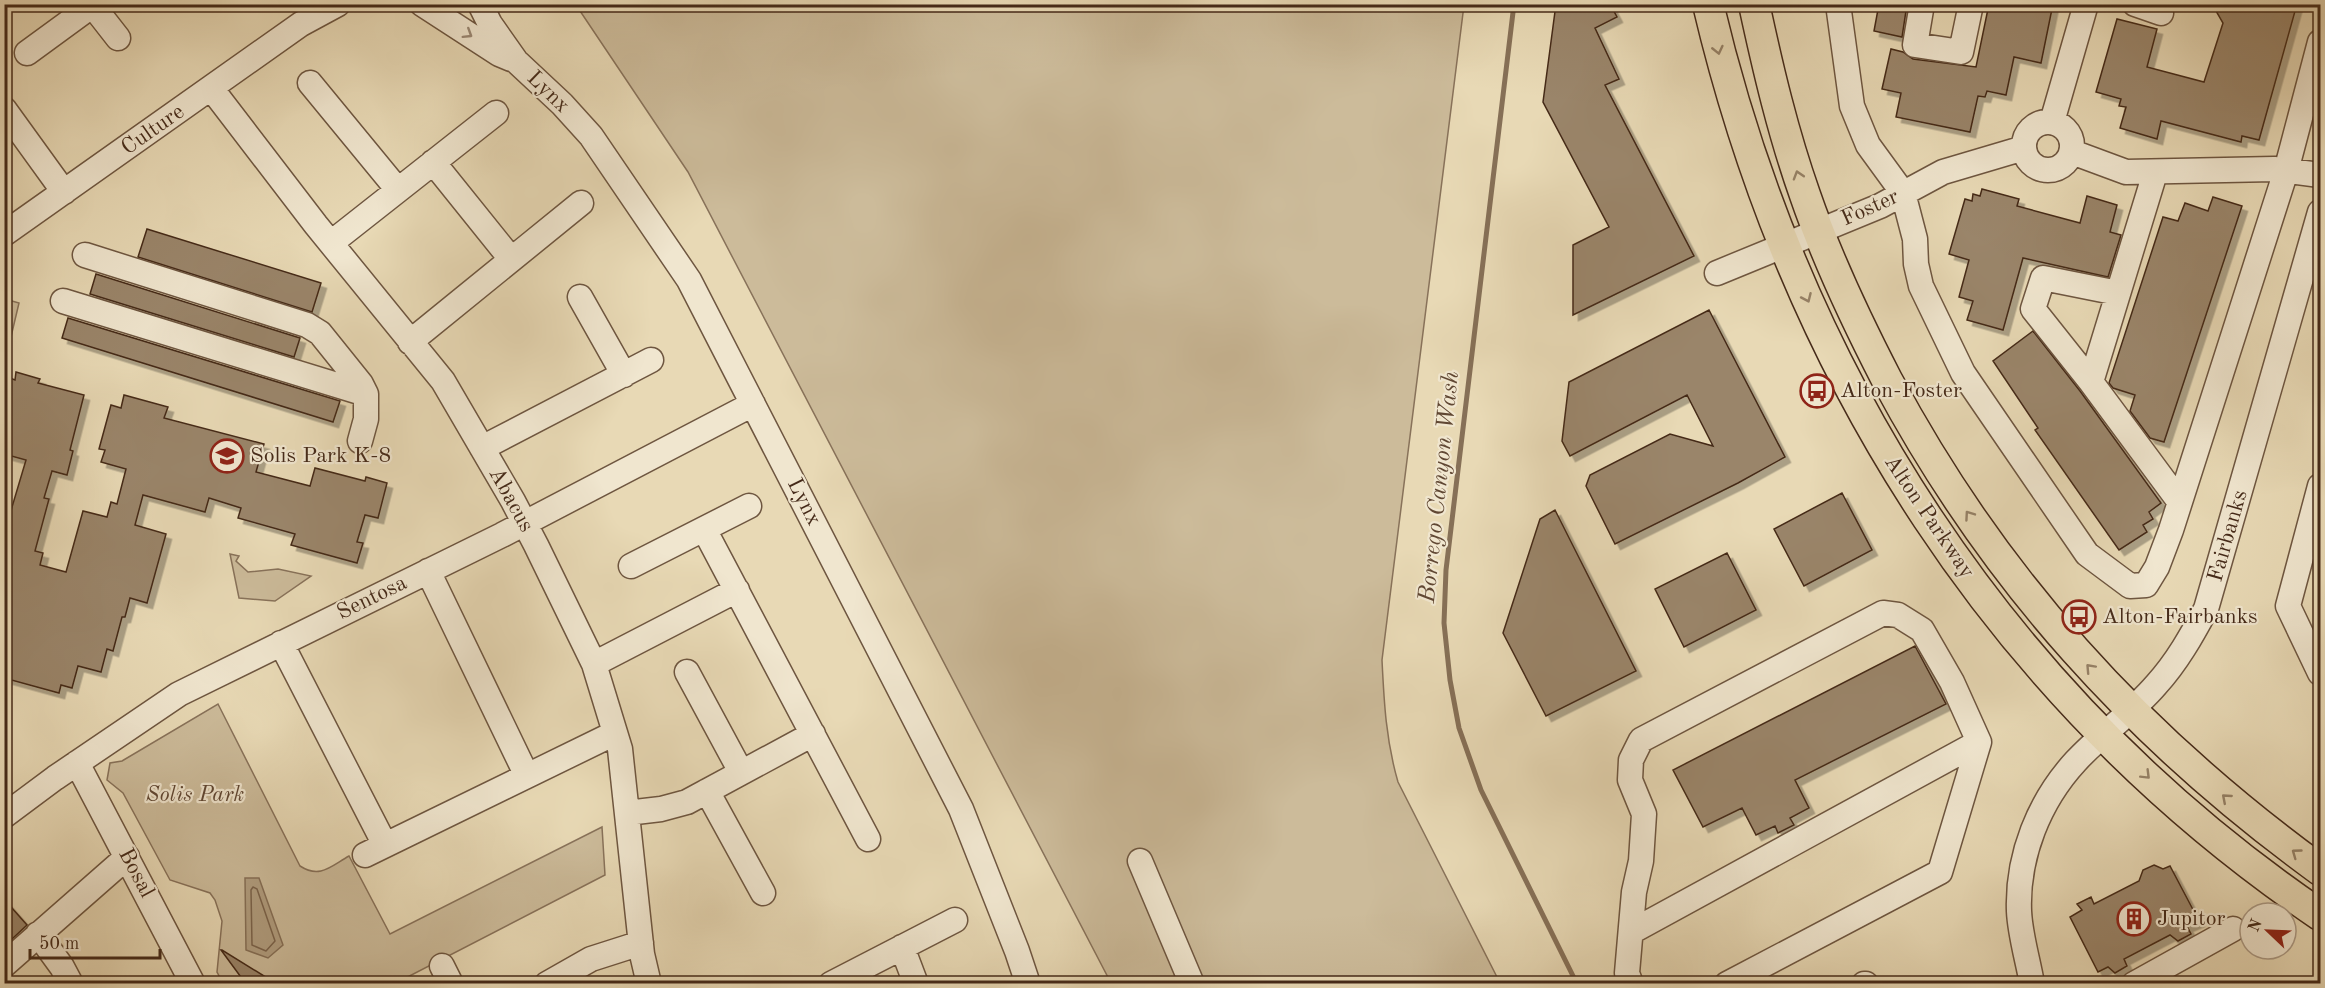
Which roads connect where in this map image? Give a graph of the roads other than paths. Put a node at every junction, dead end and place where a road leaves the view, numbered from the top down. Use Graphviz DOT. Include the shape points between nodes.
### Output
graph roads {
  1 [pos="317,4"];
  2 [pos="338,4"];
  3 [pos="422,4"];
  4 [pos="480,4"];
  5 [pos="1708,4"];
  6 [pos="1754,4"];
  7 [pos="1838,4"];
  8 [pos="1922,4"];
  9 [pos="1971,4"];
  10 [pos="2086,4"];
  11 [pos="2135,4"];
  12 [pos="93,5"];
  13 [pos="2161,13"];
  14 [pos="301,24"];
  15 [pos="118,38"];
  16 [pos="2320,42"];
  17 [pos="27,53"];
  18 [pos="516,61"];
  19 [pos="310,83"];
  20 [pos="211,88"];
  21 [pos="4,109"];
  22 [pos="496,113"];
  23 [pos="2052,122"];
  24 [pos="2024,148"];
  25 [pos="2072,152"];
  26 [pos="433,162"];
  27 [pos="2286,171"];
  28 [pos="2155,173"];
  29 [pos="2320,175"];
  30 [pos="398,190"];
  31 [pos="64,192"];
  32 [pos="1903,193"];
  33 [pos="581,203"];
  34 [pos="2320,212"];
  35 [pos="1818,230"];
  36 [pos="4,234"];
  37 [pos="331,243"];
  38 [pos="1784,244"];
  39 [pos="85,255"];
  40 [pos="511,260"];
  41 [pos="1718,273"];
  42 [pos="2118,293"];
  43 [pos="580,297"];
  44 [pos="63,301"];
  45 [pos="410,342"];
  46 [pos="651,360"];
  47 [pos="624,375"];
  48 [pos="2091,382"];
  49 [pos="366,394"];
  50 [pos="753,404"];
  51 [pos="360,441"];
  52 [pos="482,448"];
  53 [pos="2320,486"];
  54 [pos="2179,501"];
  55 [pos="749,506"];
  56 [pos="524,523"];
  57 [pos="704,529"];
  58 [pos="631,566"];
  59 [pos="428,571"];
  60 [pos="736,590"];
  61 [pos="281,643"];
  62 [pos="594,664"];
  63 [pos="687,672"];
  64 [pos="2320,673"];
  65 [pos="2130,710"];
  66 [pos="615,733"];
  67 [pos="813,734"];
  68 [pos="2104,735"];
  69 [pos="1979,742"];
  70 [pos="77,763"];
  71 [pos="741,772"];
  72 [pos="526,774"];
  73 [pos="707,791"];
  74 [pos="627,813"];
  75 [pos="4,816"];
  76 [pos="868,839"];
  77 [pos="127,857"];
  78 [pos="1140,861"];
  79 [pos="2320,870"];
  80 [pos="763,893"];
  81 [pos="2320,915"];
  82 [pos="955,920"];
  83 [pos="2233,929"];
  84 [pos="1631,932"];
  85 [pos="38,934"];
  86 [pos="641,942"];
  87 [pos="902,947"];
  88 [pos="4,965"];
  89 [pos="71,984"];
  90 [pos="193,984"];
  91 [pos="547,984"];
  92 [pos="649,984"];
  93 [pos="831,984"];
  94 [pos="915,984"];
  95 [pos="1028,984"];
  96 [pos="1192,984"];
  97 [pos="1631,984"];
  98 [pos="1727,984"];
  99 [pos="2032,984"];
  100 [pos="2134,984"];
  1 -- 14 [label="street, Culture"];
  2 -- 14 [label="street, Culture"];
  3 -- 18 [label="street, Lynx, one-way"];
  4 -- 18 [label="street, Lynx"];
  5 -- 38 [label="main road, Alton Parkway, one-way" via="1743,134"];
  35 -- 6 [label="main road, Alton Parkway, one-way" via="1789,145"];
  7 -- 32 [label="street" via="1852,106 1868,145"];
  8 -- 9 [label="street" via="1915,45 1961,52"];
  10 -- 23 [label="street"];
  11 -- 13 [label="street"];
  12 -- 15 [label="street"];
  12 -- 17 [label="street"];
  14 -- 20 [label="street, Culture"];
  16 -- 27 [label="street"];
  18 -- 50 [label="street, Lynx" via="591,136 626,184 689,280"];
  19 -- 30 [label="street"];
  20 -- 31 [label="street, Culture"];
  20 -- 37 [label="street, Abacus"];
  21 -- 31 [label="street"];
  22 -- 26 [label="street"];
  23 -- 24 [label="street" via="2037,124 2030,130"];
  23 -- 25 [label="street" via="2070,134"];
  24 -- 25 [label="street" via="2033,165 2051,170 2060,167"];
  24 -- 32 [label="street, Foster" via="1943,172"];
  25 -- 28 [label="street" via="2126,172"];
  26 -- 30 [label="street"];
  26 -- 40 [label="street"];
  27 -- 28 [label="street"];
  27 -- 29 [label="street"];
  27 -- 54 [label="street"];
  28 -- 42 [label="street"];
  30 -- 37 [label="street"];
  31 -- 36 [label="street, Culture"];
  32 -- 35 [label="street, Foster"];
  32 -- 54 [label="street" via="1915,239 1921,286 1963,373 2087,554 2130,586 2146,585 2157,567"];
  33 -- 40 [label="street"];
  34 -- 65 [label="street, Fairbanks" via="2206,609 2184,649"];
  35 -- 38 [label="street, Foster"];
  65 -- 35 [label="main road, Alton Parkway, one-way" via="2036,605 1934,464 1867,343"];
  37 -- 45 [label="street, Abacus"];
  38 -- 41 [label="street, Foster"];
  38 -- 68 [label="main road, Alton Parkway, one-way" via="1832,355 1916,502 2007,628"];
  39 -- 49 [label="street" via="307,325 320,333"];
  40 -- 45 [label="street"];
  42 -- 48 [label="street"];
  42 -- 48 [label="street" via="2043,278 2032,309"];
  43 -- 47 [label="street"];
  44 -- 49 [label="street"];
  45 -- 52 [label="street, Abacus" via="443,381"];
  46 -- 47 [label="street"];
  47 -- 52 [label="street"];
  48 -- 54 [label="street"];
  49 -- 51 [label="street" via="366,419"];
  50 -- 56 [label="street, Sentosa"];
  50 -- 95 [label="street, Lynx" via="960,809"];
  52 -- 56 [label="street, Abacus"];
  53 -- 64 [label="street" via="2288,606"];
  55 -- 57 [label="street"];
  56 -- 59 [label="street, Sentosa"];
  56 -- 62 [label="street, Abacus"];
  57 -- 58 [label="street"];
  57 -- 60 [label="street"];
  59 -- 61 [label="street, Sentosa"];
  59 -- 72 [label="street"];
  60 -- 62 [label="street"];
  60 -- 67 [label="street"];
  61 -- 70 [label="street, Sentosa" via="179,694"];
  61 -- 72 [label="street" via="375,850"];
  62 -- 66 [label="street, Abacus"];
  63 -- 71 [label="street"];
  65 -- 68 [label="street, Fairbanks"];
  79 -- 65 [label="main road, Alton Parkway, one-way" via="2232,803"];
  66 -- 72 [label="street"];
  66 -- 74 [label="street, Abacus"];
  67 -- 71 [label="street"];
  67 -- 76 [label="street"];
  68 -- 81 [label="main road, Alton Parkway, one-way" via="2209,832"];
  68 -- 99 [label="street, Fairbanks" via="2060,782 2031,832 2021,870 2019,913"];
  69 -- 84 [label="street"];
  69 -- 84 [label="street" via="1952,682 1922,630 1898,615 1883,613 1641,740 1631,760 1630,780 1644,814"];
  69 -- 98 [label="street" via="1940,872"];
  70 -- 75 [label="street, Sentosa"];
  70 -- 77 [label="street, Bosal"];
  71 -- 73 [label="street"];
  73 -- 74 [label="street" via="687,802"];
  73 -- 80 [label="street"];
  74 -- 86 [label="street, Abacus"];
  77 -- 85 [label="street"];
  77 -- 90 [label="street, Bosal"];
  78 -- 96 [label="street"];
  82 -- 87 [label="street"];
  83 -- 100 [label="street"];
  84 -- 97 [label="street" via="1627,973"];
  85 -- 88 [label="street"];
  85 -- 89 [label="street"];
  86 -- 91 [label="street" via="591,959"];
  86 -- 92 [label="street, Abacus"];
  87 -- 93 [label="street"];
  87 -- 94 [label="street"];
}
